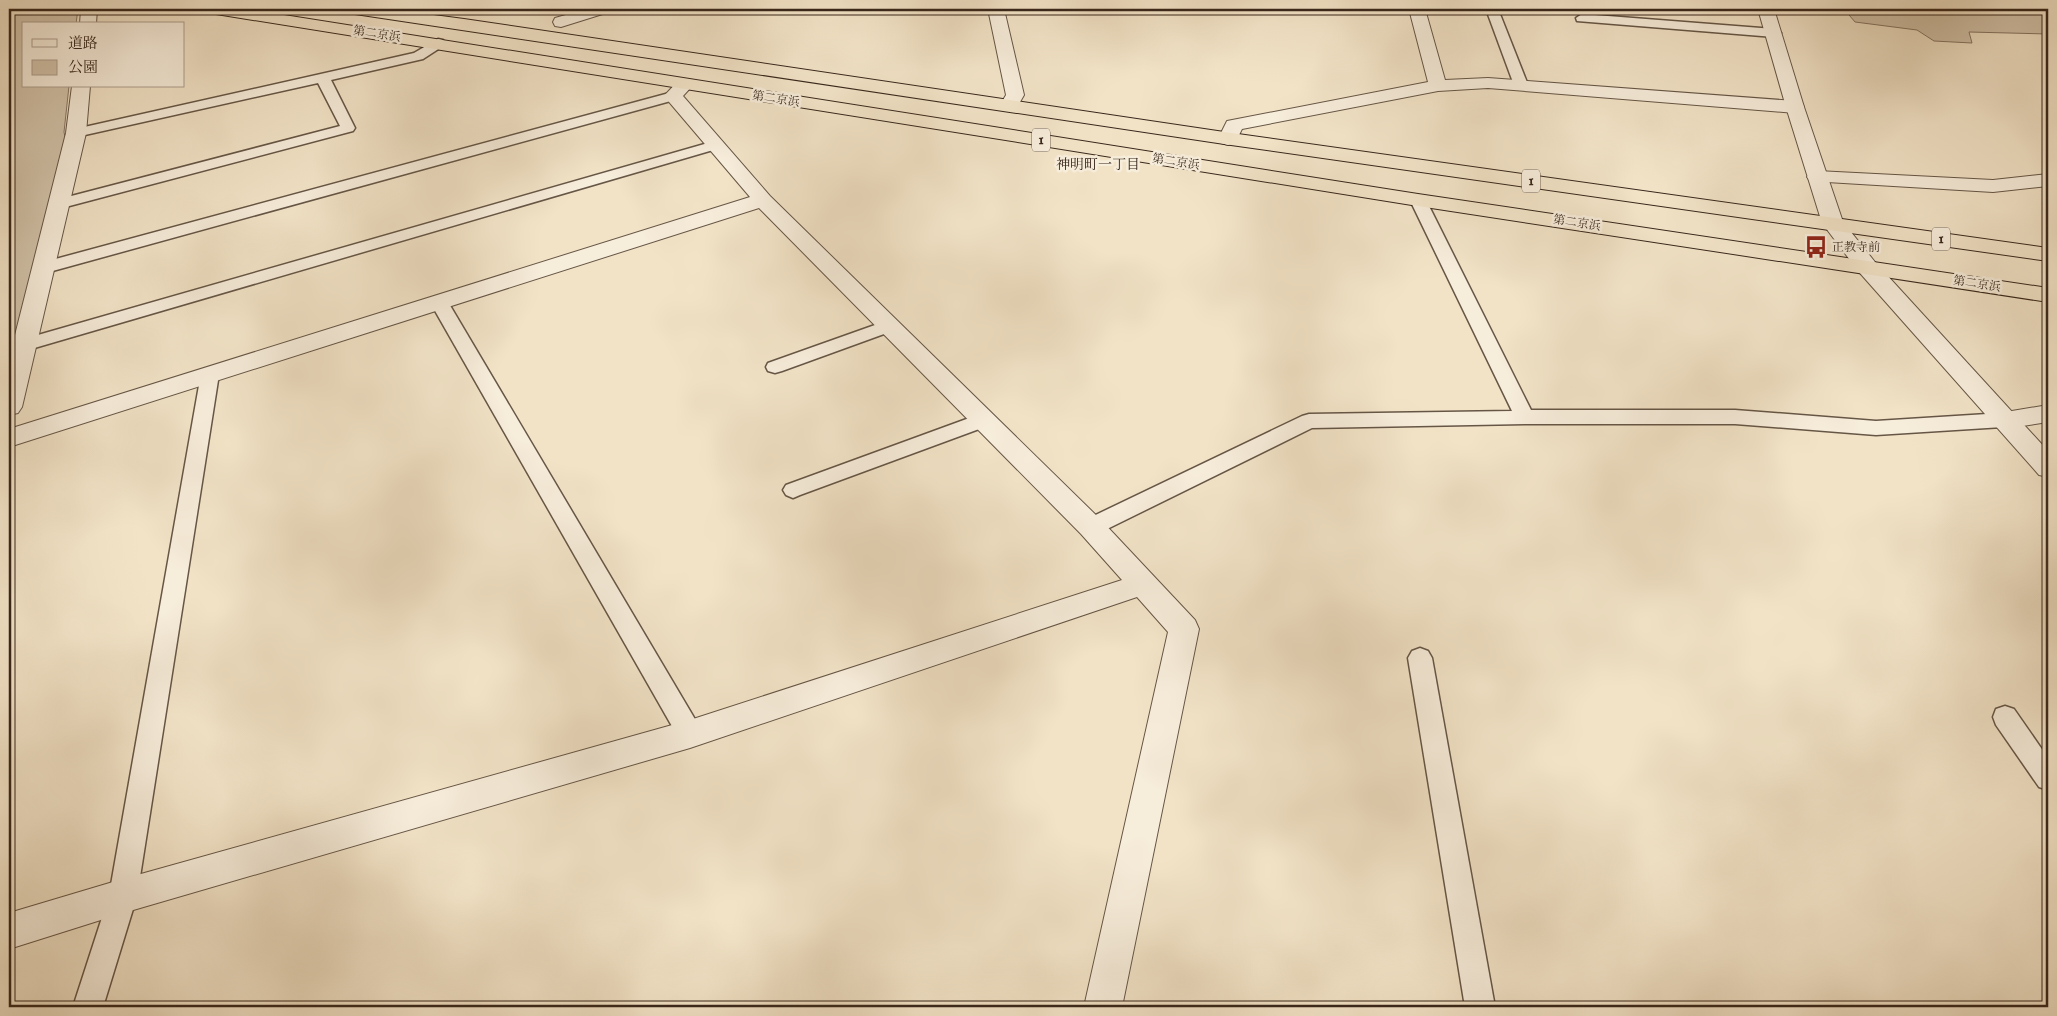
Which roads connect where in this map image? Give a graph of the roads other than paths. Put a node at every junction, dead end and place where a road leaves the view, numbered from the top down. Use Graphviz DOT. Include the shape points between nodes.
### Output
graph roads {
  1 [pos="89,9"];
  2 [pos="216,9"];
  3 [pos="355,9"];
  4 [pos="603,9"];
  5 [pos="996,9"];
  6 [pos="1417,9"];
  7 [pos="1492,9"];
  8 [pos="1766,9"];
  9 [pos="1582,18"];
  10 [pos="88,22"];
  11 [pos="1774,33"];
  12 [pos="544,35"];
  13 [pos="438,43"];
  14 [pos="323,78"];
  15 [pos="1521,85"];
  16 [pos="1438,86"];
  17 [pos="81,88"];
  18 [pos="679,90"];
  19 [pos="1009,105"];
  20 [pos="1795,107"];
  21 [pos="76,133"];
  22 [pos="1228,139"];
  23 [pos="715,145"];
  24 [pos="1817,177"];
  25 [pos="2048,180"];
  26 [pos="763,200"];
  27 [pos="1418,200"];
  28 [pos="58,204"];
  29 [pos="1834,223"];
  30 [pos="2048,255"];
  31 [pos="1867,267"];
  32 [pos="43,268"];
  33 [pos="2048,295"];
  34 [pos="439,302"];
  35 [pos="889,326"];
  36 [pos="24,345"];
  37 [pos="775,367"];
  38 [pos="210,374"];
  39 [pos="9,408"];
  40 [pos="2048,413"];
  41 [pos="1525,417"];
  42 [pos="983,420"];
  43 [pos="2003,420"];
  44 [pos="9,438"];
  45 [pos="2048,468"];
  46 [pos="793,490"];
  47 [pos="1091,527"];
  48 [pos="1143,584"];
  49 [pos="1420,658"];
  50 [pos="2005,717"];
  51 [pos="690,734"];
  52 [pos="2048,780"];
  53 [pos="122,896"];
  54 [pos="9,931"];
  55 [pos="88,1007"];
  56 [pos="1103,1007"];
  57 [pos="1480,1007"];
  1 -- 10 [label="street"];
  2 -- 13 [label="highway, 第二京浜 / 1"];
  3 -- 12 [label="highway, 第二京浜 / 1"];
  4 -- 12 [label="street" via="555,18"];
  5 -- 19 [label="street" via="1015,95"];
  6 -- 16 [label="street"];
  7 -- 15 [label="lane"];
  8 -- 11 [label="street"];
  9 -- 11 [label="lane"];
  11 -- 20 [label="street"];
  12 -- 19 [label="highway, 第二京浜 / 1"];
  13 -- 14 [label="lane" via="418,56"];
  13 -- 18 [label="highway, 第二京浜 / 1"];
  14 -- 21 [label="lane"];
  14 -- 28 [label="lane" via="348,128"];
  15 -- 16 [label="street"];
  15 -- 20 [label="street"];
  16 -- 22 [label="street" via="1234,125"];
  17 -- 21 [label="street"];
  18 -- 23 [label="street"];
  18 -- 27 [label="highway, 第二京浜 / 1"];
  18 -- 32 [label="lane"];
  19 -- 22 [label="highway, 第二京浜 / 1"];
  20 -- 24 [label="street"];
  21 -- 28 [label="street"];
  22 -- 29 [label="highway, 第二京浜 / 1"];
  23 -- 26 [label="street"];
  23 -- 36 [label="lane"];
  24 -- 25 [label="street" via="1992,186"];
  24 -- 29 [label="street"];
  26 -- 34 [label="street"];
  26 -- 35 [label="street"];
  27 -- 31 [label="highway, 第二京浜 / 1"];
  27 -- 41 [label="lane"];
  28 -- 32 [label="street"];
  29 -- 30 [label="highway, 第二京浜 / 1"];
  29 -- 31 [label="street"];
  31 -- 33 [label="highway, 第二京浜 / 1"];
  31 -- 43 [label="street"];
  32 -- 36 [label="street"];
  34 -- 38 [label="street"];
  34 -- 51 [label="lane"];
  35 -- 37 [label="lane"];
  35 -- 42 [label="street"];
  36 -- 39 [label="street"];
  38 -- 44 [label="street"];
  38 -- 53 [label="lane"];
  40 -- 43 [label="street"];
  41 -- 43 [label="lane" via="1736,418 1876,428"];
  41 -- 47 [label="lane" via="1309,421"];
  42 -- 46 [label="lane"];
  42 -- 47 [label="street"];
  43 -- 45 [label="street"];
  47 -- 48 [label="street"];
  48 -- 51 [label="street"];
  48 -- 56 [label="street" via="1184,629"];
  49 -- 57 [label="lane"];
  50 -- 52 [label="lane"];
  51 -- 53 [label="street"];
  53 -- 54 [label="street"];
  53 -- 55 [label="lane"];
}
